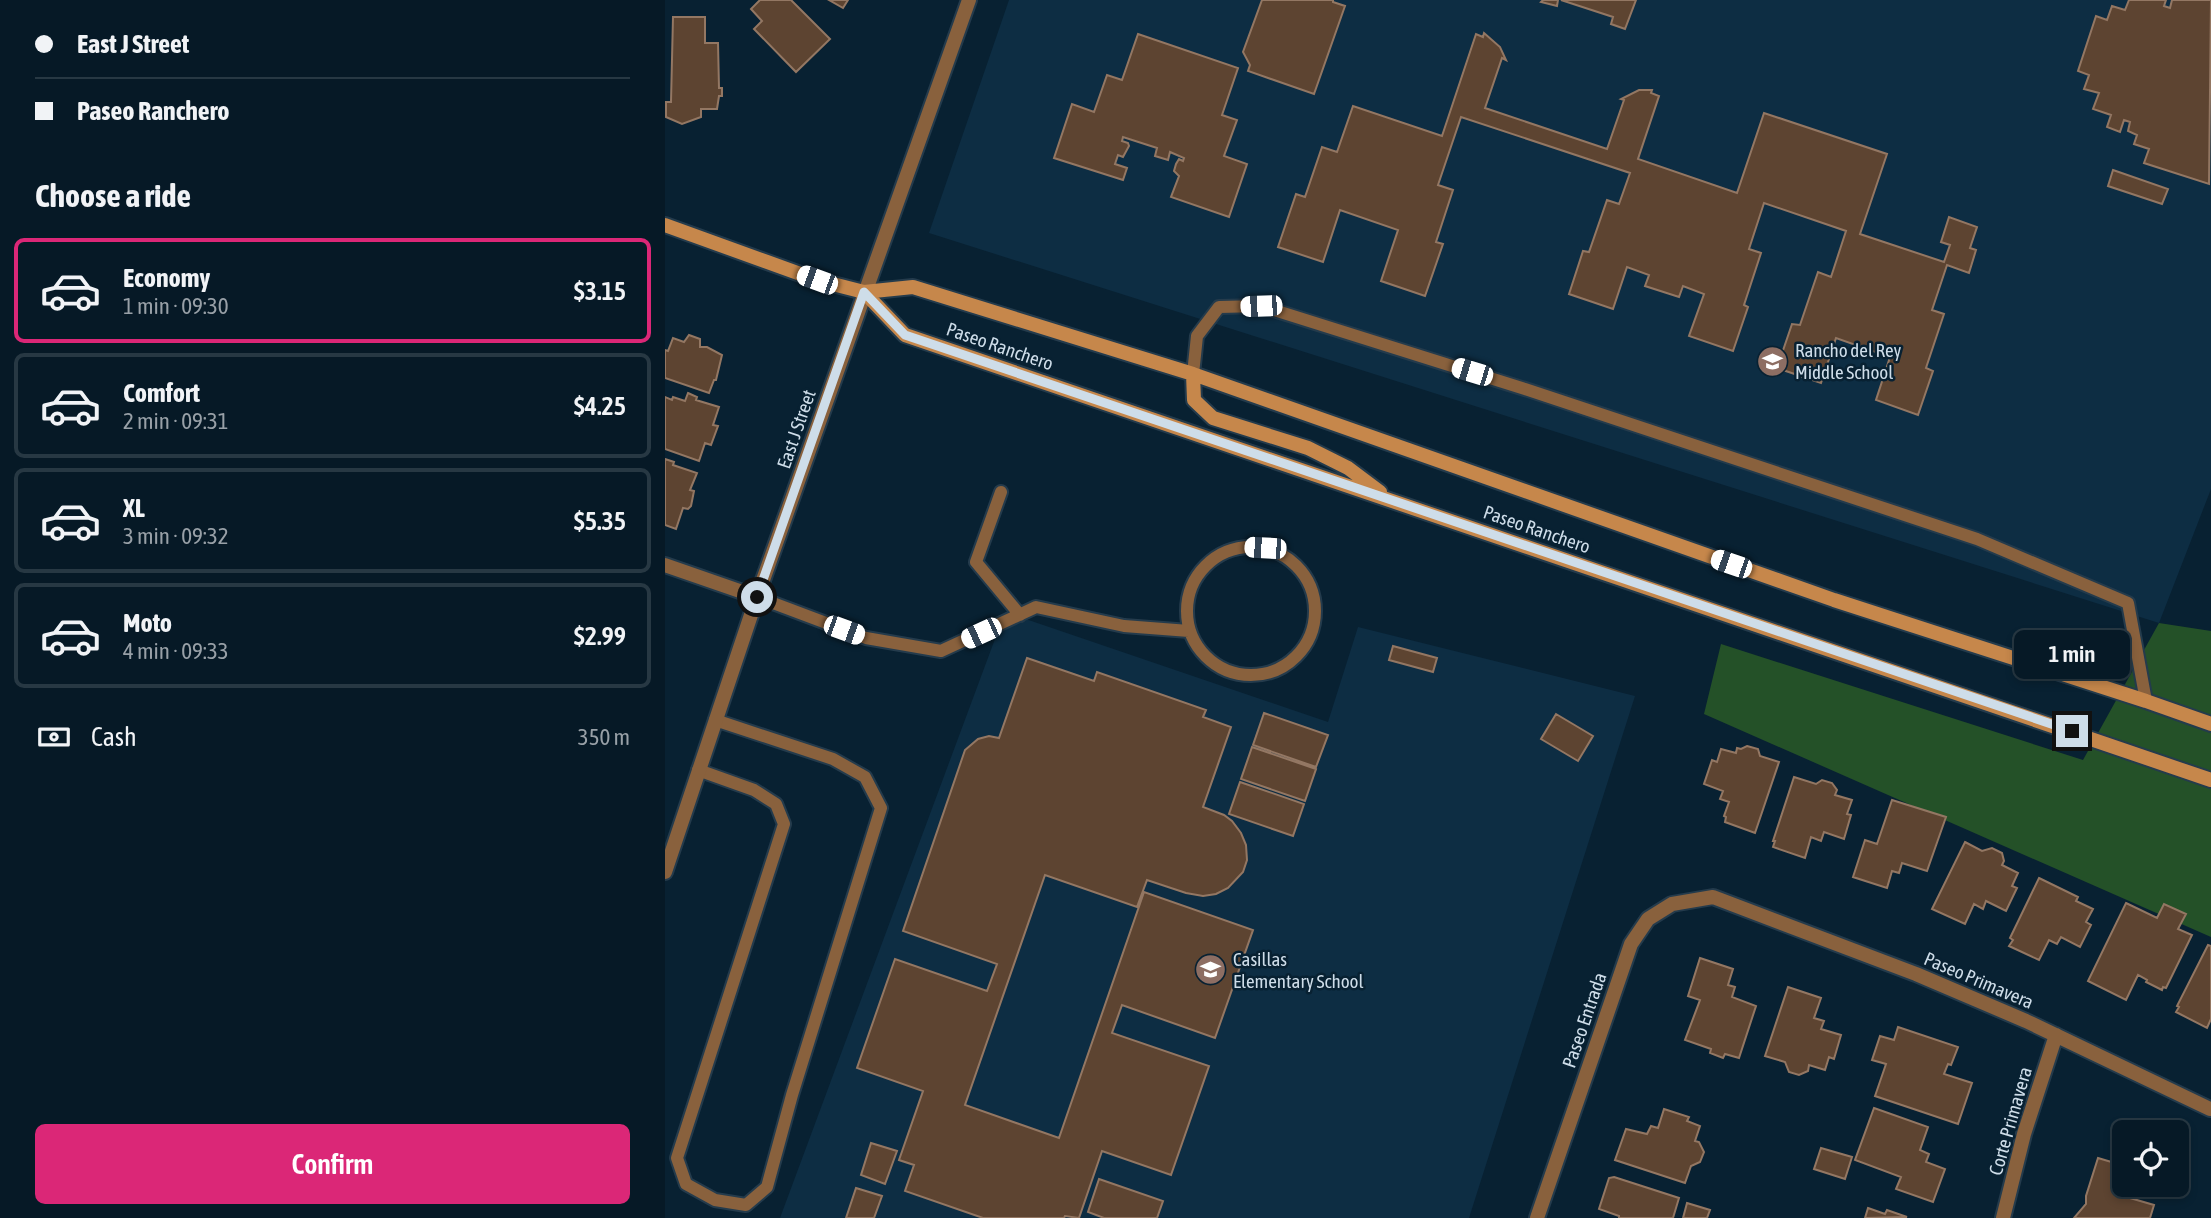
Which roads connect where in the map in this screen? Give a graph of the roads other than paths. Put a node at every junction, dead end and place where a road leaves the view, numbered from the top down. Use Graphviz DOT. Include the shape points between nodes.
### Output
graph roads {
  1 [pos="969,0"];
  2 [pos="665,225"];
  3 [pos="864,292"];
  4 [pos="1193,374"];
  5 [pos="1001,492"];
  6 [pos="1390,499"];
  7 [pos="665,565"];
  8 [pos="757,597"];
  9 [pos="1020,615"];
  10 [pos="1189,631"];
  11 [pos="2146,701"];
  12 [pos="715,720"];
  13 [pos="2211,724"];
  14 [pos="698,770"];
  15 [pos="2211,780"];
  16 [pos="665,873"];
  17 [pos="1726,903"];
  18 [pos="2056,1035"];
  19 [pos="2210,1109"];
  20 [pos="1537,1218"];
  21 [pos="2003,1218"];
  1 -- 3 [label="street, East J Street"];
  2 -- 3 [label="main road, Paseo Ranchero" via="817,280"];
  3 -- 4 [label="main road, Paseo Ranchero" via="913,288"];
  3 -- 6 [label="main road, Paseo Ranchero" via="905,335"];
  3 -- 8 [label="street, East J Street"];
  4 -- 6 [label="main road" via="1194,400 1213,418 1308,448 1348,468"];
  4 -- 11 [label="main road, Paseo Ranchero" via="1834,600"];
  4 -- 11 [label="lane" via="1198,336 1219,307 1261,306 1977,539 2128,603"];
  5 -- 9 [label="lane" via="976,562"];
  6 -- 15 [label="main road, Paseo Ranchero"];
  7 -- 8 [label="street"];
  8 -- 9 [label="lane" via="866,638 941,651"];
  8 -- 12 [label="street, East J Street"];
  9 -- 10 [label="lane" via="1036,607 1124,626"];
  10 -- 10 [label="lane" via="1198,649 1230,673 1270,673 1289,664 1303,649 1316,611 1313,592 1302,572 1286,557 1265,548 1243,547 1221,554 1192,586 1187,608"];
  11 -- 13 [label="main road, Paseo Ranchero"];
  12 -- 14 [label="street, East J Street"];
  12 -- 14 [label="lane" via="833,759 865,777 881,808 767,1187 745,1205 715,1200 686,1184 677,1158 784,824 776,804 754,790"];
  14 -- 16 [label="street, East J Street"];
  17 -- 18 [label="street, Paseo Primavera" via="1916,974"];
  17 -- 20 [label="street, Paseo Entrada" via="1713,897 1672,904 1648,919 1631,944"];
  18 -- 19 [label="street, Paseo Primavera"];
  18 -- 21 [label="street, Corte Primavera"];
}
